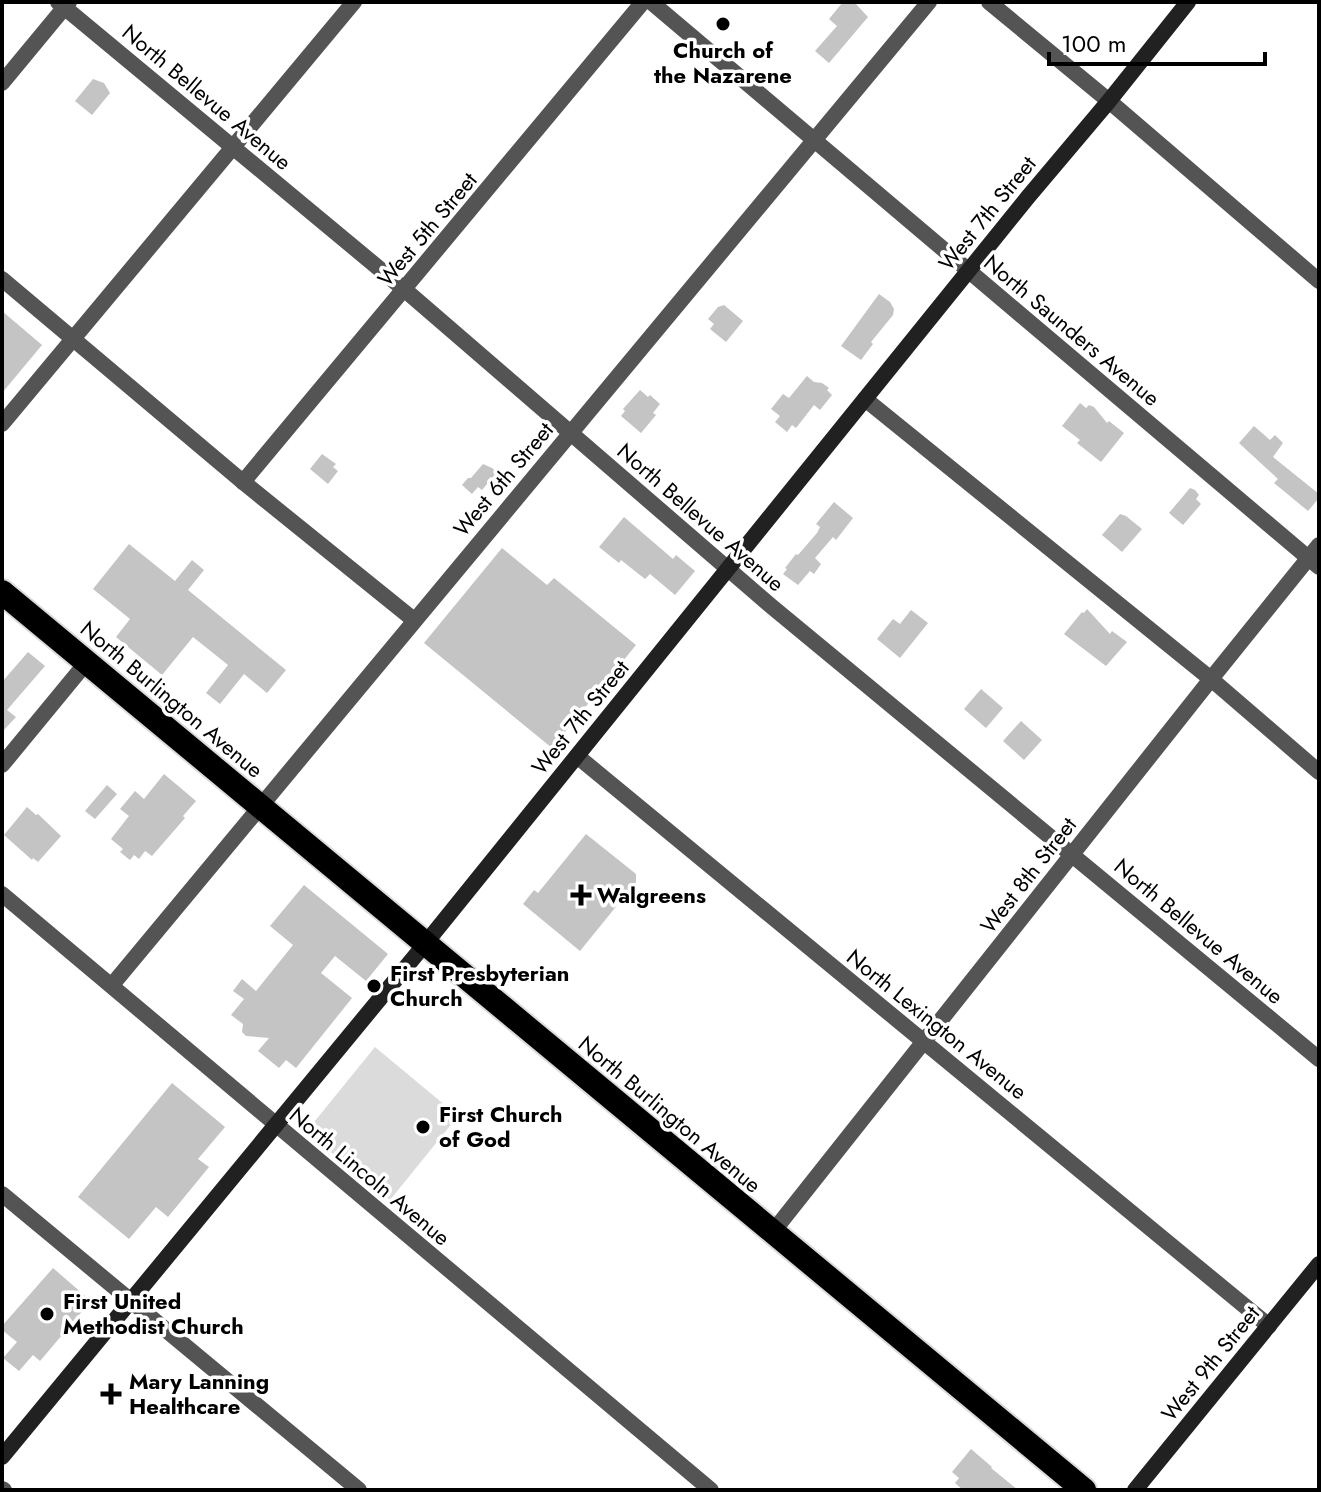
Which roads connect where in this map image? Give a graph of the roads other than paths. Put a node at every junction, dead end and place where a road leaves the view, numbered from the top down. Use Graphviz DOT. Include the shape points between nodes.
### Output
graph roads {
  1 [pos="354,2"];
  2 [pos="643,2"];
  3 [pos="651,2"];
  4 [pos="929,2"];
  5 [pos="989,2"];
  6 [pos="1188,2"];
  7 [pos="64,4"];
  8 [pos="2,83"];
  9 [pos="1109,101"];
  10 [pos="813,141"];
  11 [pos="233,147"];
  12 [pos="968,272"];
  13 [pos="2,279"];
  14 [pos="1319,281"];
  15 [pos="405,290"];
  16 [pos="73,339"];
  17 [pos="865,399"];
  18 [pos="2,424"];
  19 [pos="569,433"];
  20 [pos="243,482"];
  21 [pos="1315,557"];
  22 [pos="728,569"];
  23 [pos="2,592"];
  24 [pos="414,620"];
  25 [pos="86,663"];
  26 [pos="1211,679"];
  27 [pos="577,756"];
  28 [pos="2,765"];
  29 [pos="1319,772"];
  30 [pos="260,805"];
  31 [pos="1072,854"];
  32 [pos="2,894"];
  33 [pos="425,944"];
  34 [pos="112,985"];
  35 [pos="925,1042"];
  36 [pos="1319,1059"];
  37 [pos="276,1126"];
  38 [pos="2,1194"];
  39 [pos="772,1233"];
  40 [pos="1319,1264"];
  41 [pos="130,1300"];
  42 [pos="1269,1326"];
  43 [pos="2,1457"];
  44 [pos="359,1490"];
  45 [pos="711,1490"];
  46 [pos="1084,1490"];
  47 [pos="1135,1490"];
  1 -- 11 [label="street"];
  2 -- 15 [label="street, West 5th Street"];
  3 -- 10 [label="street, North Saunders Avenue"];
  4 -- 10 [label="street, West 6th Street"];
  5 -- 9 [label="street"];
  6 -- 9 [label="main road, West 7th Street"];
  7 -- 8 [label="street"];
  7 -- 11 [label="street, North Bellevue Avenue"];
  9 -- 12 [label="main road, West 7th Street"];
  9 -- 14 [label="street"];
  10 -- 12 [label="street, North Saunders Avenue"];
  10 -- 19 [label="street, West 6th Street"];
  11 -- 15 [label="street, North Bellevue Avenue"];
  11 -- 16 [label="street"];
  12 -- 17 [label="main road, West 7th Street"];
  12 -- 21 [label="street, North Saunders Avenue"];
  13 -- 16 [label="street"];
  15 -- 19 [label="street, North Bellevue Avenue"];
  15 -- 20 [label="street, West 5th Street"];
  16 -- 18 [label="street"];
  16 -- 20 [label="street"];
  17 -- 22 [label="main road, West 7th Street"];
  17 -- 26 [label="street"];
  19 -- 22 [label="street, North Bellevue Avenue"];
  19 -- 24 [label="street, West 6th Street"];
  20 -- 24 [label="street"];
  21 -- 26 [label="street, West 8th Street"];
  22 -- 27 [label="main road, West 7th Street"];
  22 -- 31 [label="street, North Bellevue Avenue"];
  23 -- 25 [label="highway, North Burlington Avenue"];
  24 -- 30 [label="street, West 6th Street"];
  25 -- 28 [label="street"];
  25 -- 30 [label="highway, North Burlington Avenue"];
  26 -- 29 [label="street"];
  26 -- 31 [label="street, West 8th Street"];
  27 -- 33 [label="main road, West 7th Street"];
  27 -- 35 [label="street, North Lexington Avenue"];
  30 -- 33 [label="highway, North Burlington Avenue"];
  30 -- 34 [label="street, West 6th Street"];
  31 -- 35 [label="street, West 8th Street"];
  31 -- 36 [label="street, North Bellevue Avenue"];
  32 -- 34 [label="street, North Lincoln Avenue"];
  33 -- 37 [label="main road, West 7th Street"];
  33 -- 39 [label="highway, North Burlington Avenue"];
  34 -- 37 [label="street, North Lincoln Avenue"];
  35 -- 39 [label="street, West 8th Street"];
  35 -- 42 [label="street, North Lexington Avenue"];
  37 -- 41 [label="main road, West 7th Street"];
  37 -- 45 [label="street, North Lincoln Avenue"];
  38 -- 41 [label="street"];
  39 -- 46 [label="highway, North Burlington Avenue"];
  40 -- 42 [label="main road, West 9th Street"];
  41 -- 43 [label="main road, West 7th Street"];
  41 -- 44 [label="street"];
  42 -- 47 [label="main road, West 9th Street"];
}
